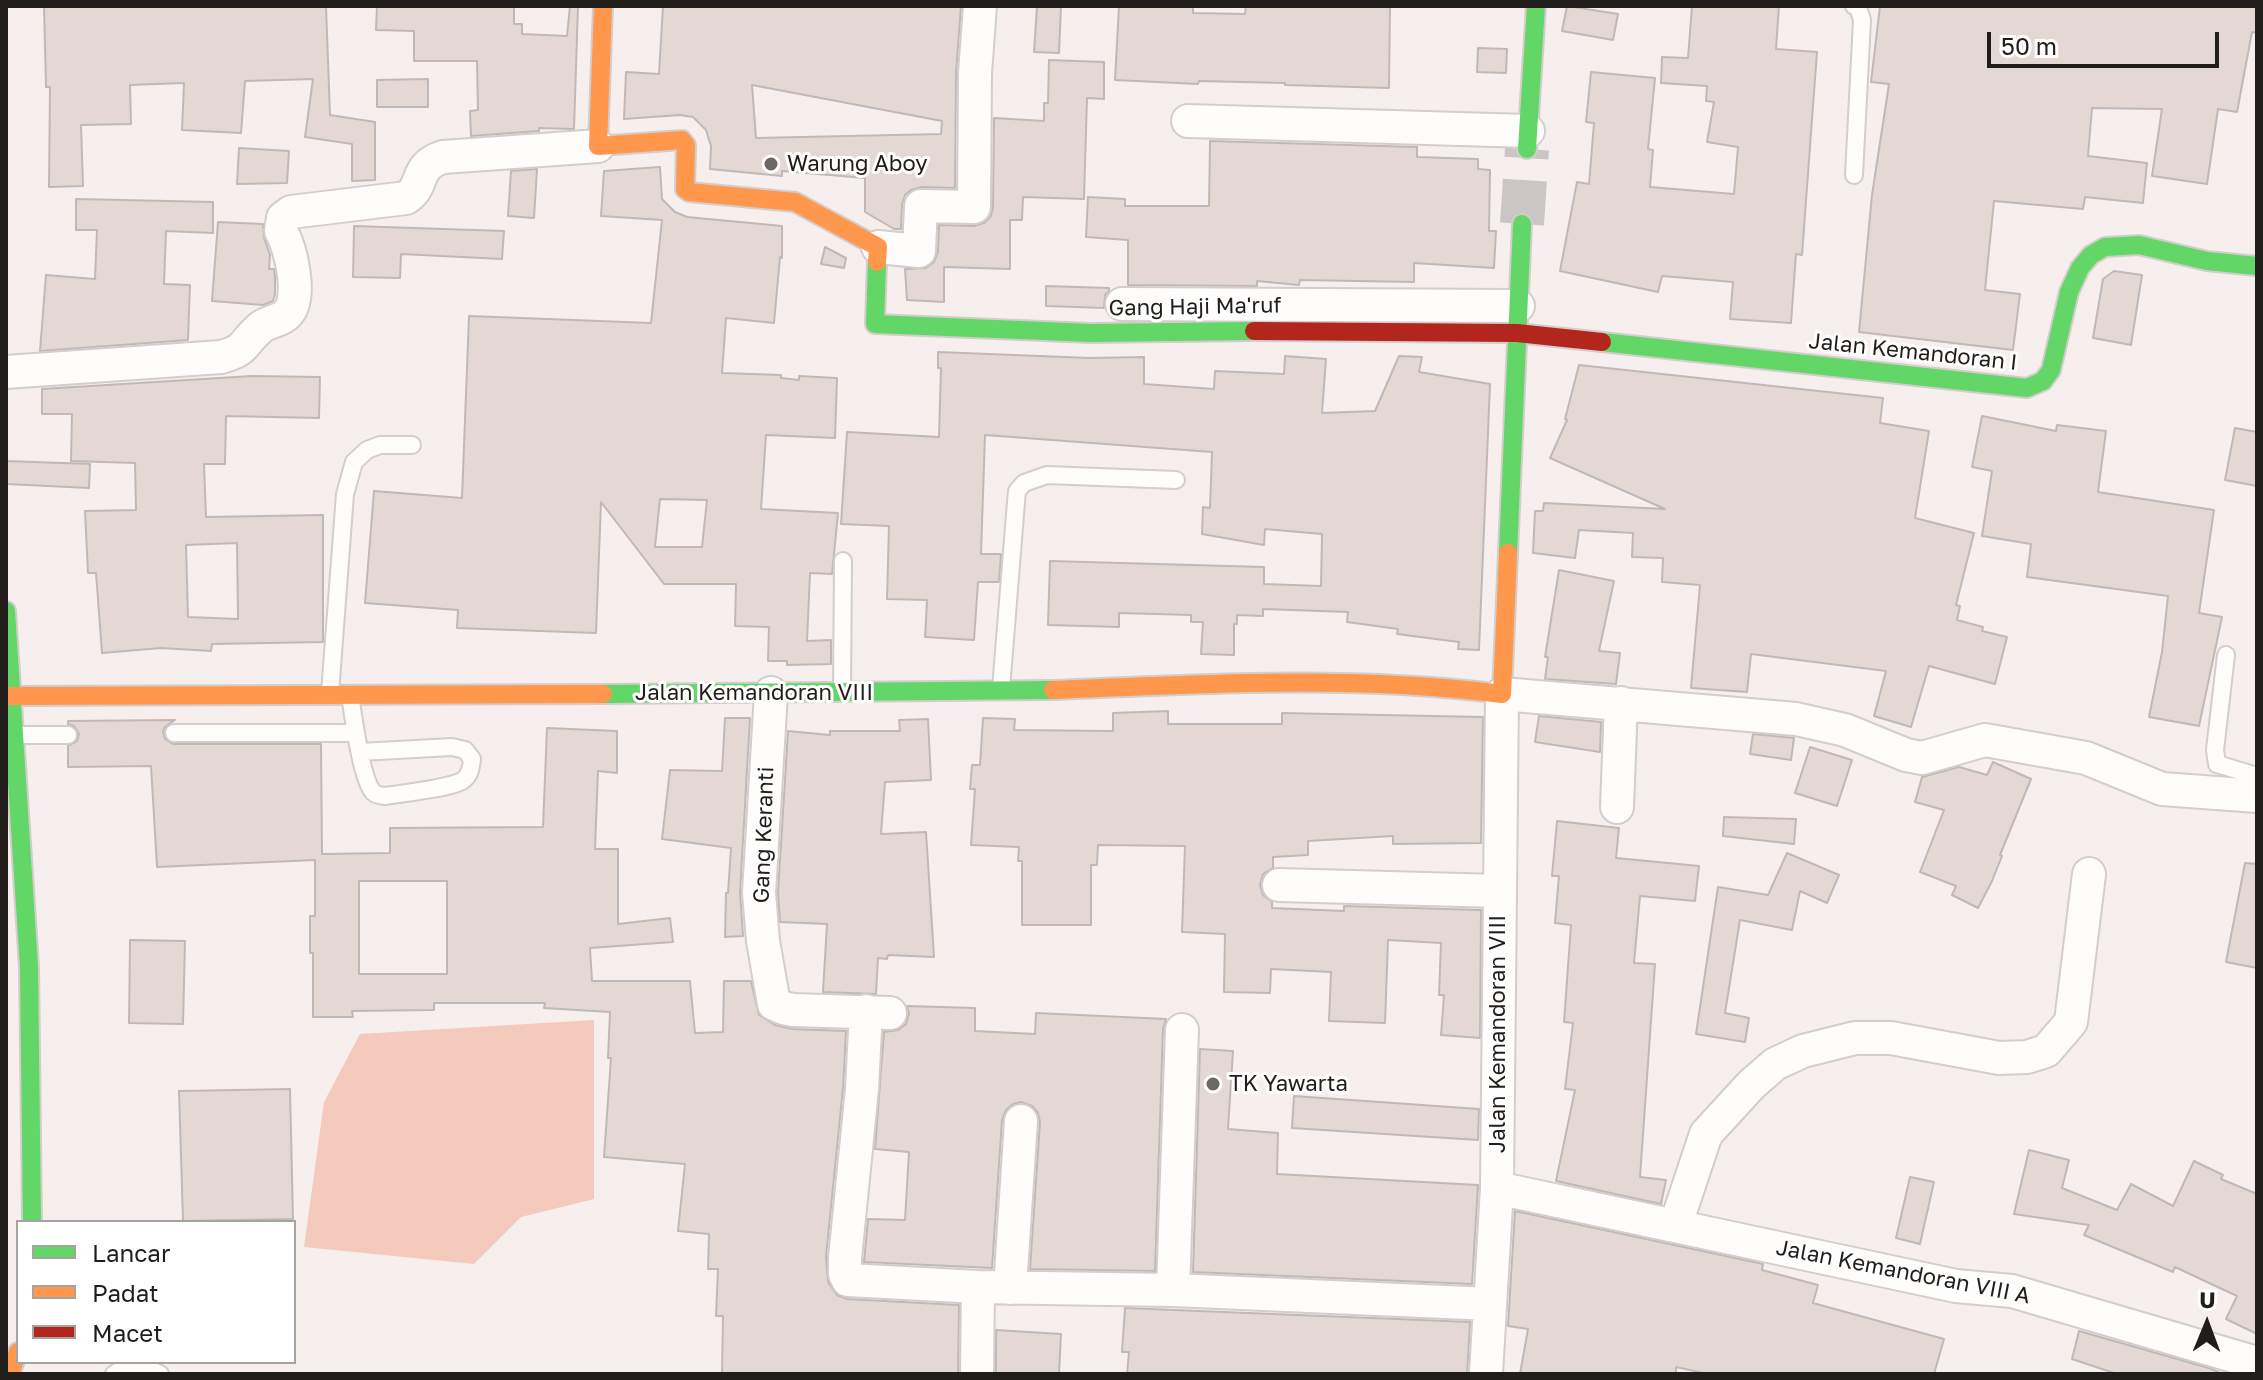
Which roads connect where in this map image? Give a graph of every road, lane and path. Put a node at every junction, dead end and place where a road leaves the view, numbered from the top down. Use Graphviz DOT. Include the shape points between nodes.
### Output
graph roads {
  1 [pos="603,6"];
  2 [pos="980,6"];
  3 [pos="1536,6"];
  4 [pos="1854,6"];
  5 [pos="1188,121"];
  6 [pos="1528,140"];
  7 [pos="598,146"];
  8 [pos="1854,175"];
  9 [pos="1522,224"];
  10 [pos="878,247"];
  11 [pos="2257,266"];
  12 [pos="1122,304"];
  13 [pos="1518,320"];
  14 [pos="6,372"];
  15 [pos="412,445"];
  16 [pos="1176,480"];
  17 [pos="843,561"];
  18 [pos="6,613"];
  19 [pos="2226,655"];
  20 [pos="842,692"];
  21 [pos="1001,692"];
  22 [pos="330,693"];
  23 [pos="771,693"];
  24 [pos="350,694"];
  25 [pos="1502,694"];
  26 [pos="9,696"];
  27 [pos="1621,703"];
  28 [pos="174,733"];
  29 [pos="356,733"];
  30 [pos="10,734"];
  31 [pos="68,735"];
  32 [pos="360,752"];
  33 [pos="2257,776"];
  34 [pos="2257,796"];
  35 [pos="1617,807"];
  36 [pos="2089,874"];
  37 [pos="1279,885"];
  38 [pos="1499,891"];
  39 [pos="29,967"];
  40 [pos="6,968"];
  41 [pos="1182,1030"];
  42 [pos="1021,1121"];
  43 [pos="1497,1188"];
  44 [pos="32,1220"];
  45 [pos="1676,1224"];
  46 [pos="978,1287"];
  47 [pos="1010,1288"];
  48 [pos="1173,1290"];
  49 [pos="1490,1304"];
  50 [pos="2257,1363"];
  51 [pos="114,1374"];
  52 [pos="160,1374"];
  53 [pos="977,1374"];
  54 [pos="1486,1374"];
  1 -- 7 [label="street"];
  2 -- 10 [label="street" via="974,207 921,206 919,251"];
  3 -- 6 [label="street"];
  4 -- 8 [label="lane" via="1862,20"];
  5 -- 6 [label="street"];
  7 -- 10 [label="street" via="682,140 689,192 795,202"];
  7 -- 14 [label="street" via="443,157 423,169 406,198 291,212 283,218 281,231 293,262 294,305 286,317 259,328 239,352"];
  9 -- 13 [label="street, Jalan Kemandoran VIII"];
  10 -- 13 [label="street, Gang Haji Ma'ruf" via="875,324 1091,333"];
  11 -- 13 [label="street, Jalan Kemandoran I" via="2145,246 2101,248 2082,264 2073,282 2051,370 2027,388"];
  12 -- 13 [label="street"];
  13 -- 25 [label="street, Jalan Kemandoran VIII"];
  15 -- 22 [label="lane" via="380,445 354,462 345,494"];
  16 -- 21 [label="lane" via="1047,475 1017,491"];
  17 -- 20 [label="lane"];
  18 -- 26 [label="street"];
  19 -- 33 [label="lane" via="2217,764"];
  20 -- 21 [label="street, Jalan Kemandoran VIII"];
  20 -- 23 [label="street, Jalan Kemandoran VIII"];
  21 -- 25 [label="street, Jalan Kemandoran VIII" via="1262,682"];
  22 -- 24 [label="street, Jalan Kemandoran VIII"];
  22 -- 26 [label="street, Jalan Kemandoran VIII"];
  23 -- 24 [label="street, Jalan Kemandoran VIII"];
  23 -- 46 [label="street, Gang Keranti" via="759,893 774,1004 793,1010 878,1012 862,1089 846,1279"];
  24 -- 29 [label="lane"];
  25 -- 27 [label="street, Jalan Kemandoran VIII"];
  25 -- 38 [label="street, Jalan Kemandoran VIII"];
  26 -- 30 [label="street"];
  27 -- 34 [label="street, Jalan Kemandoran VIII" via="1796,719 1922,758 1985,740 2086,758 2162,789"];
  27 -- 35 [label="street"];
  28 -- 29 [label="lane"];
  29 -- 32 [label="lane"];
  30 -- 31 [label="lane"];
  30 -- 39 [label="street"];
  32 -- 32 [label="lane" via="371,790 385,796 464,780 472,759 465,750 452,747"];
  36 -- 45 [label="street" via="2071,1022 2046,1051 1999,1058 1891,1038 1855,1038 1775,1064 1706,1134"];
  37 -- 38 [label="street"];
  38 -- 43 [label="street, Jalan Kemandoran VIII"];
  39 -- 40 [label="street"];
  39 -- 44 [label="street" via="25,1142"];
  41 -- 48 [label="street"];
  42 -- 47 [label="street"];
  43 -- 45 [label="street, Jalan Kemandoran VIII A"];
  43 -- 49 [label="street, Jalan Kemandoran VIII"];
  45 -- 50 [label="street, Jalan Kemandoran VIII A" via="1956,1286 2012,1291"];
  46 -- 47 [label="street"];
  46 -- 53 [label="street"];
  47 -- 48 [label="street"];
  48 -- 49 [label="street"];
  49 -- 54 [label="street, Jalan Kemandoran VIII"];
  51 -- 52 [label="lane" via="124,1366 147,1367"];
}
